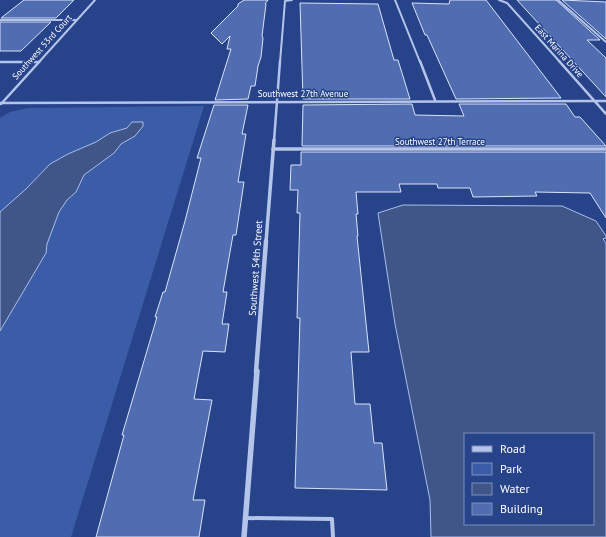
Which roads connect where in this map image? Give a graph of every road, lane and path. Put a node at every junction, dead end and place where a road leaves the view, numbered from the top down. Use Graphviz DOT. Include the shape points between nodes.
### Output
graph roads {
  1 [pos="95,0"];
  2 [pos="292,0"];
  3 [pos="395,0"];
  4 [pos="499,0"];
  5 [pos="558,0"];
  6 [pos="0,20"];
  7 [pos="76,20"];
  8 [pos="606,42"];
  9 [pos="0,62"];
  10 [pos="38,62"];
  11 [pos="435,100"];
  12 [pos="277,101"];
  13 [pos="594,101"];
  14 [pos="606,101"];
  15 [pos="0,104"];
  16 [pos="606,114"];
  17 [pos="273,149"];
  18 [pos="606,149"];
  19 [pos="245,518"];
  20 [pos="244,537"];
  21 [pos="333,537"];
  1 -- 7 [label="street, Southwest 53rd Court"];
  2 -- 12 [label="street, Southwest 54th Street" via="286,1 284,7"];
  3 -- 11 [label="street"];
  4 -- 13 [label="street, East Marina Drive" via="507,3"];
  5 -- 8 [label="street"];
  6 -- 7 [label="street"];
  7 -- 10 [label="street, Southwest 53rd Court"];
  9 -- 10 [label="street"];
  10 -- 15 [label="street, Southwest 53rd Court"];
  11 -- 12 [label="street, Southwest 27th Avenue"];
  11 -- 13 [label="street, Southwest 27th Avenue"];
  12 -- 15 [label="street, Southwest 27th Avenue"];
  12 -- 17 [label="street, Southwest 54th Street"];
  13 -- 14 [label="street, Southwest 27th Avenue"];
  13 -- 16 [label="street, East Marina Drive"];
  17 -- 18 [label="street, Southwest 27th Terrace"];
  17 -- 19 [label="street, Southwest 54th Street"];
  19 -- 20 [label="street, Southwest 54th Street"];
  19 -- 21 [label="lane" via="332,520"];
}
